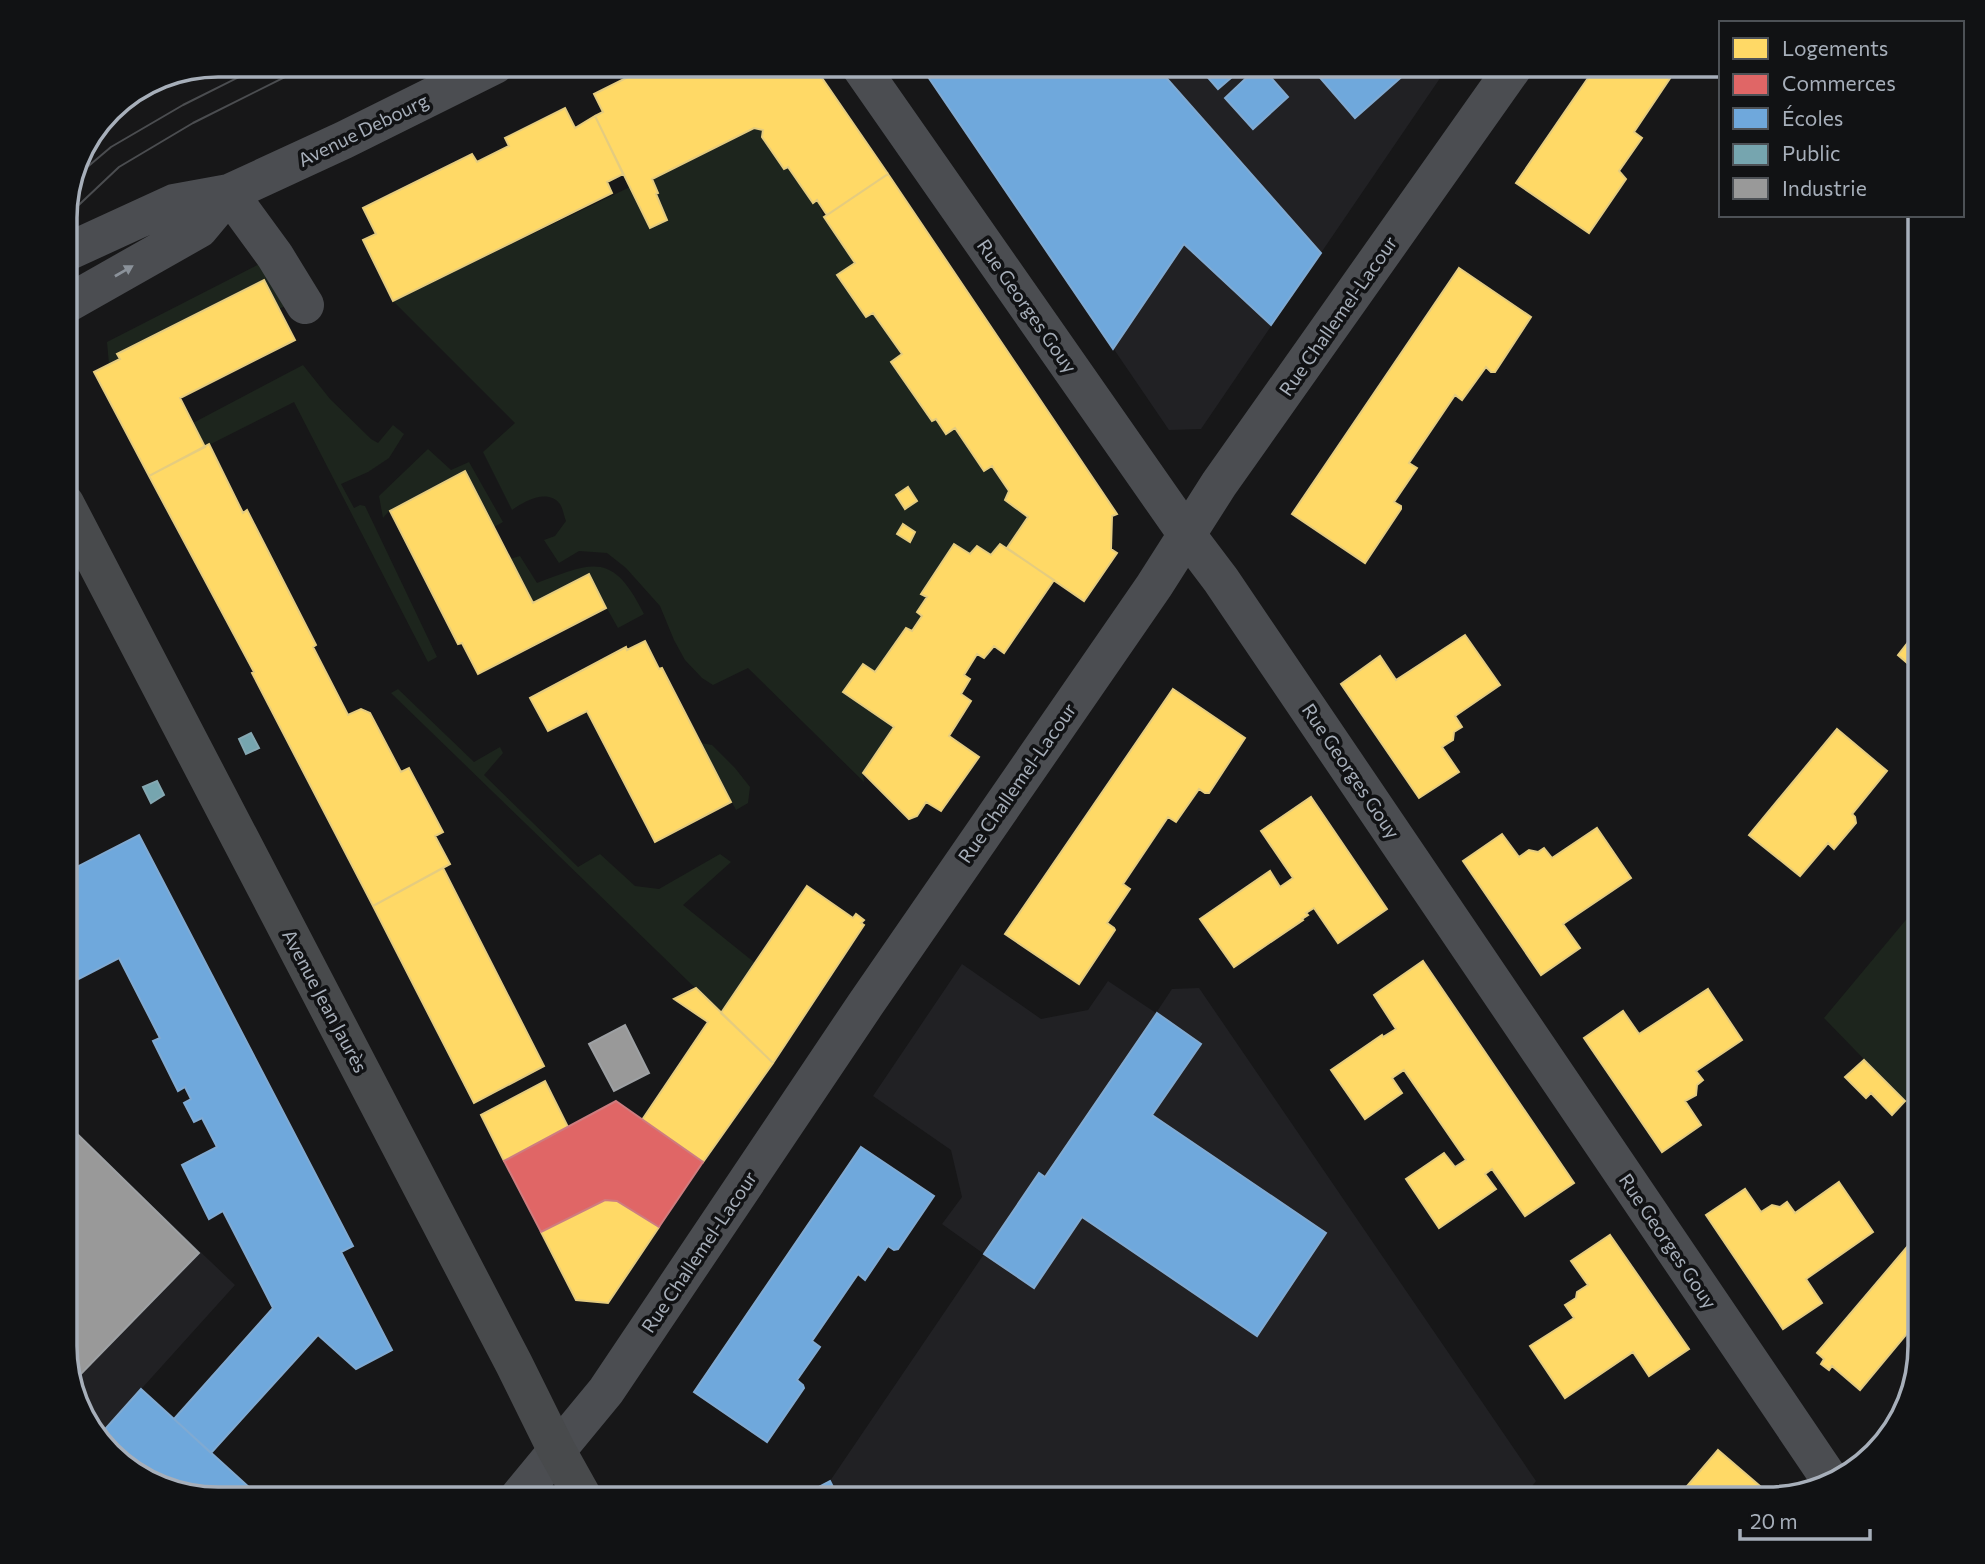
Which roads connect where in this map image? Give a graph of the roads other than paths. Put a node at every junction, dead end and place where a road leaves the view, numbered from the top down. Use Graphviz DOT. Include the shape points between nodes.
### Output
graph roads {
  1 [pos="471,77"];
  2 [pos="867,77"];
  3 [pos="1507,77"];
  4 [pos="229,193"];
  5 [pos="77,247"];
  6 [pos="77,298"];
  7 [pos="305,305"];
  8 [pos="77,526"];
  9 [pos="1187,535"];
  10 [pos="556,1449"];
  11 [pos="1826,1473"];
  12 [pos="526,1487"];
  13 [pos="577,1487"];
  1 -- 4 [label="street, Avenue Debourg"];
  2 -- 9 [label="street, Rue Georges Gouy"];
  3 -- 9 [label="street, Rue Challemel-Lacour"];
  4 -- 5 [label="street, Avenue Debourg" via="174,203"];
  6 -- 4 [label="street, Avenue Debourg, one-way" via="199,229"];
  4 -- 7 [label="street"];
  8 -- 10 [label="main road, Avenue Jean Jaurès"];
  9 -- 10 [label="street, Rue Challemel-Lacour" via="606,1391"];
  9 -- 11 [label="street, Rue Georges Gouy"];
  10 -- 12 [label="street, Rue Challemel-Lacour"];
  10 -- 13 [label="main road, Avenue Jean Jaurès"];
}
